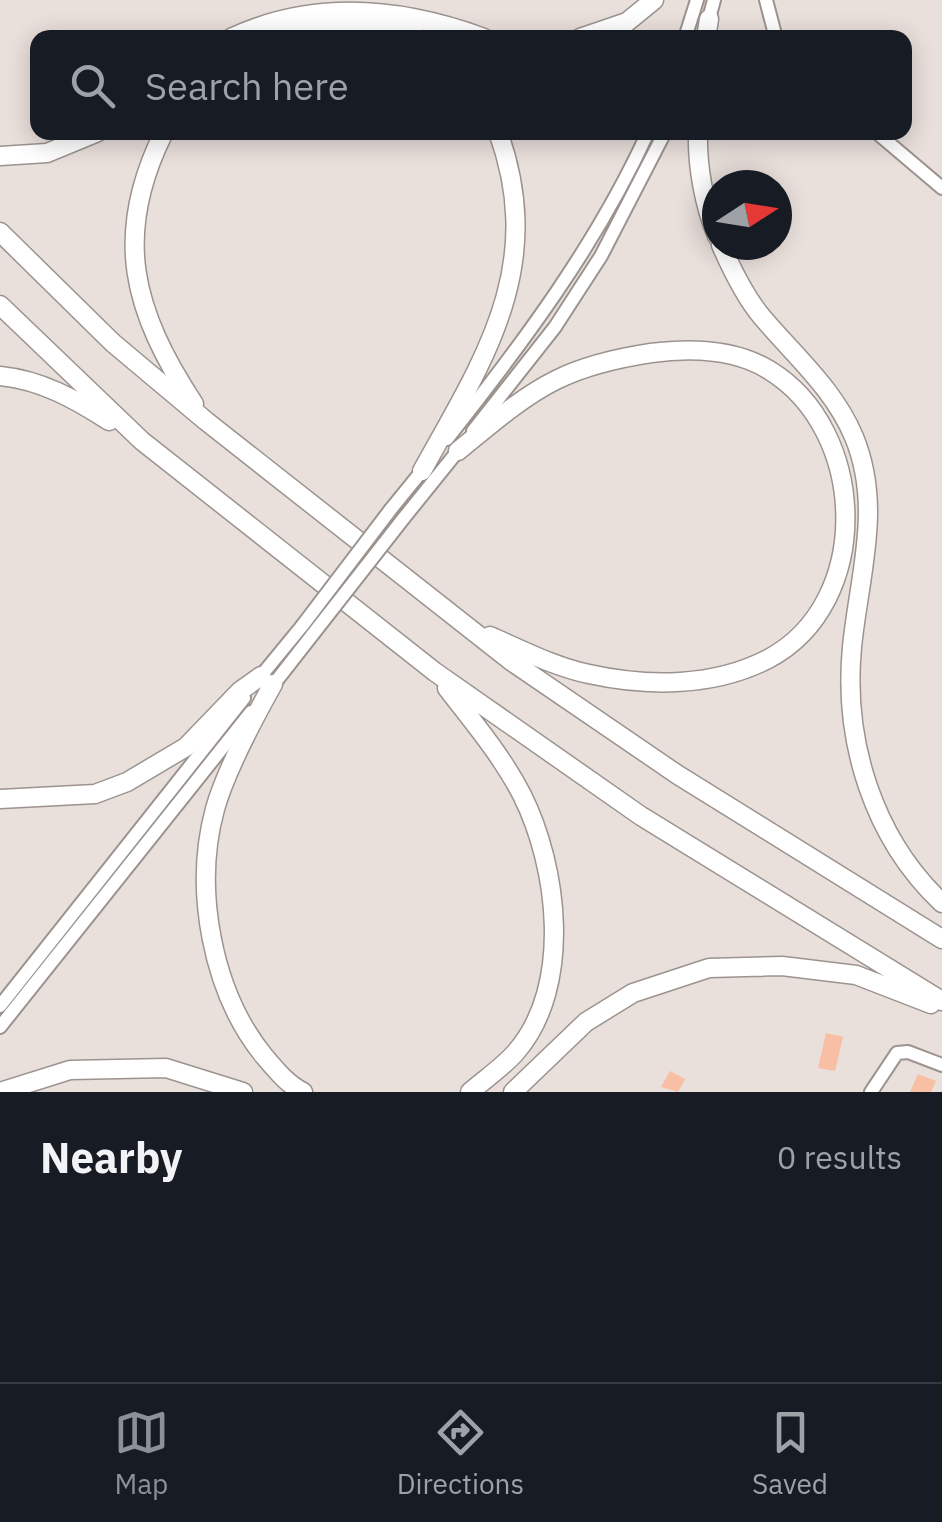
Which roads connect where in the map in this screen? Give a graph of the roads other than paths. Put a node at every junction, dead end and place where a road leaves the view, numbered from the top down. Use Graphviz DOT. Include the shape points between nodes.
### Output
graph roads {
  1 [pos="654,0"];
  2 [pos="698,0"];
  3 [pos="714,0"];
  4 [pos="766,0"];
  5 [pos="243,30"];
  6 [pos="313,30"];
  7 [pos="394,30"];
  8 [pos="462,30"];
  9 [pos="604,30"];
  10 [pos="688,30"];
  11 [pos="706,30"];
  12 [pos="774,30"];
  13 [pos="79,140"];
  14 [pos="160,140"];
  15 [pos="500,140"];
  16 [pos="645,140"];
  17 [pos="661,140"];
  18 [pos="698,140"];
  19 [pos="885,140"];
  20 [pos="0,156"];
  21 [pos="702,179"];
  22 [pos="942,188"];
  23 [pos="0,232"];
  24 [pos="728,260"];
  25 [pos="0,306"];
  26 [pos="0,376"];
  27 [pos="206,421"];
  28 [pos="142,442"];
  29 [pos="458,451"];
  30 [pos="422,472"];
  31 [pos="462,624"];
  32 [pos="307,630"];
  33 [pos="434,672"];
  34 [pos="267,680"];
  35 [pos="0,799"];
  36 [pos="942,903"];
  37 [pos="942,939"];
  38 [pos="942,1005"];
  39 [pos="0,1006"];
  40 [pos="0,1027"];
  41 [pos="942,1065"];
  42 [pos="0,1092"];
  43 [pos="242,1092"];
  44 [pos="304,1092"];
  45 [pos="470,1092"];
  46 [pos="513,1092"];
  47 [pos="871,1092"];
  1 -- 9 [label="highway" via="627,22"];
  2 -- 10 [label="street"];
  3 -- 11 [label="street"];
  4 -- 12 [label="street"];
  5 -- 8 [label="highway" via="312,7 366,4"];
  6 -- 7 [label="highway" via="338,24"];
  13 -- 20 [label="highway" via="47,153"];
  14 -- 27 [label="highway" via="136,204 135,267 150,324"];
  15 -- 30 [label="highway" via="514,228 506,300 473,382"];
  16 -- 30 [label="street" via="586,251"];
  17 -- 29 [label="street" via="601,256 555,327"];
  18 -- 21 [label="highway"];
  19 -- 22 [label="street"];
  23 -- 27 [label="highway"];
  24 -- 36 [label="highway" via="760,316 834,401 854,439 869,525 852,646 855,737 891,838"];
  25 -- 28 [label="highway"];
  26 -- 28 [label="highway" via="59,391"];
  27 -- 31 [label="highway"];
  28 -- 33 [label="highway"];
  29 -- 31 [label="highway" via="554,381 595,364 671,350 743,358 800,396 822,428 838,459 847,534 825,600 804,630 771,658 707,680 589,674"];
  29 -- 32 [label="street, bridge"];
  30 -- 32 [label="street, bridge"];
  31 -- 37 [label="highway" via="678,775"];
  32 -- 34 [label="street"];
  33 -- 38 [label="highway" via="641,816"];
  33 -- 45 [label="highway" via="522,796 546,863 553,924 549,993 534,1024 517,1052"];
  34 -- 35 [label="highway" via="240,691 186,747 127,782 95,794"];
  34 -- 39 [label="street"];
  34 -- 40 [label="street"];
  34 -- 44 [label="highway" via="215,809 207,883 212,948 230,1003 258,1048"];
  38 -- 46 [label="highway" via="856,975 782,966 709,968 633,993 586,1022"];
  41 -- 47 [label="street" via="897,1053"];
  42 -- 43 [label="highway" via="70,1070 166,1068"];
}
